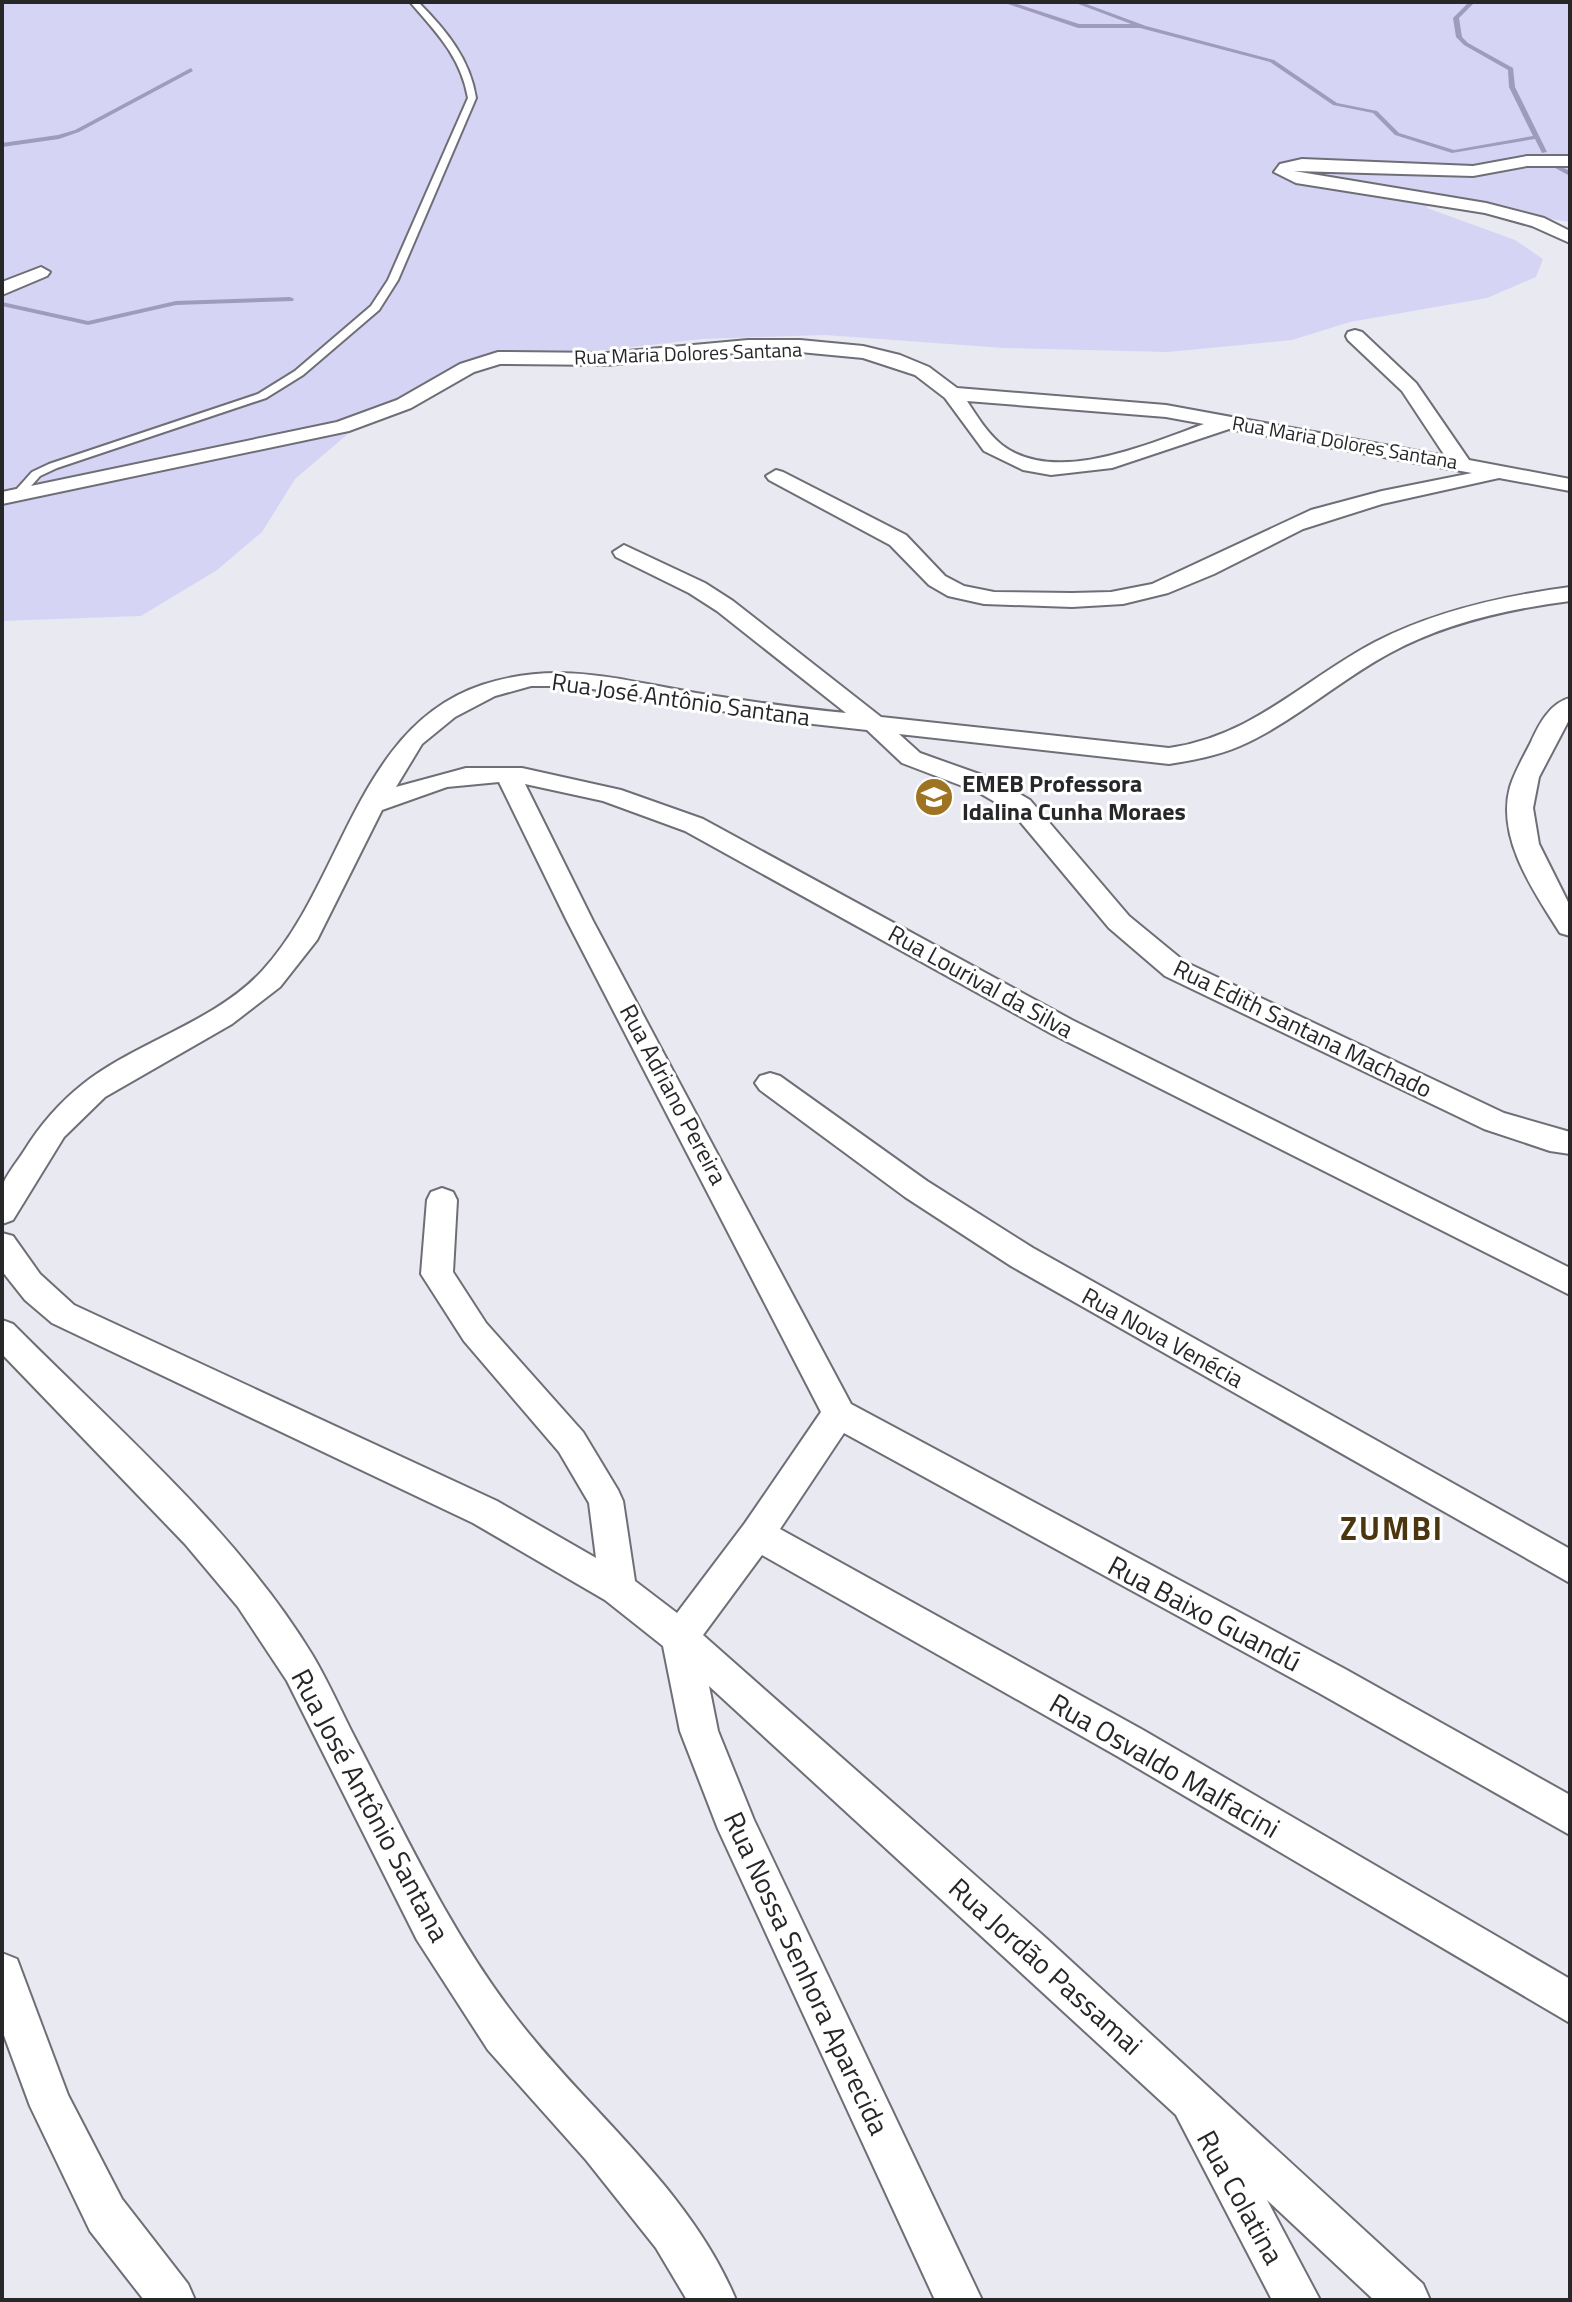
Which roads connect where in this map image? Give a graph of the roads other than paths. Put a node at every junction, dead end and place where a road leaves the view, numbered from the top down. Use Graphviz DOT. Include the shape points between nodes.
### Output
graph roads {
  1 [pos="414,2"];
  2 [pos="1570,161"];
  3 [pos="1570,238"];
  4 [pos="41,272"];
  5 [pos="2,289"];
  6 [pos="1355,336"];
  7 [pos="952,394"];
  8 [pos="1231,421"];
  9 [pos="1461,464"];
  10 [pos="1512,472"];
  11 [pos="776,476"];
  12 [pos="1570,485"];
  13 [pos="11,495"];
  14 [pos="624,552"];
  15 [pos="1570,594"];
  16 [pos="1570,705"];
  17 [pos="877,726"];
  18 [pos="507,775"];
  19 [pos="372,805"];
  20 [pos="1570,927"];
  21 [pos="770,1083"];
  22 [pos="1570,1143"];
  23 [pos="442,1200"];
  24 [pos="2,1212"];
  25 [pos="2,1245"];
  26 [pos="1570,1282"];
  27 [pos="2,1333"];
  28 [pos="839,1414"];
  29 [pos="757,1534"];
  30 [pos="1570,1567"];
  31 [pos="618,1589"];
  32 [pos="680,1637"];
  33 [pos="1570,1816"];
  34 [pos="2,1974"];
  35 [pos="1570,2002"];
  36 [pos="1185,2093"];
  37 [pos="172,2300"];
  38 [pos="713,2300"];
  39 [pos="959,2300"];
  40 [pos="1297,2300"];
  41 [pos="1407,2300"];
  1 -- 13 [label="lane" via="446,38 470,79 472,98 393,280 375,308 299,373 262,396 53,466"];
  2 -- 3 [label="street" via="1527,161 1473,171 1302,164 1282,172 1500,211"];
  4 -- 5 [label="street"];
  6 -- 9 [label="street" via="1409,387"];
  7 -- 8 [label="street, Rua Maria Dolores Santana"];
  7 -- 8 [label="street" via="996,451 1050,468 1103,463"];
  7 -- 13 [label="street, Rua Maria Dolores Santana" via="922,371 893,359 800,346 606,359 498,358 467,368 404,404 342,427"];
  8 -- 9 [label="street, Rua Maria Dolores Santana"];
  9 -- 10 [label="street, Rua Maria Dolores Santana"];
  10 -- 11 [label="street" via="1353,504 1316,516 1184,580 1136,595 1080,600 956,592 929,576 898,540"];
  10 -- 12 [label="street, Rua Maria Dolores Santana"];
  14 -- 17 [label="street, Rua Edith Santana Machado" via="725,606"];
  15 -- 17 [label="street, Rua José Antônio Santana" via="1506,603 1384,647 1248,732 1206,750 1155,755"];
  16 -- 20 [label="street" via="1547,732 1521,791 1523,835 1544,887"];
  17 -- 19 [label="street, Rua José Antônio Santana" via="575,679 530,679 487,691 446,712 413,739"];
  17 -- 22 [label="street, Rua Edith Santana Machado" via="911,758 987,786 1021,806 1119,922 1175,969 1494,1121"];
  18 -- 19 [label="street, Rua Lourival da Silva" via="467,775"];
  18 -- 26 [label="street, Rua Lourival da Silva" via="633,800 694,825 1062,1027"];
  18 -- 28 [label="street, Rua Adriano Pereira"];
  19 -- 24 [label="street, Rua José Antônio Santana" via="303,940 270,980 222,1017 95,1090 53,1129"];
  21 -- 30 [label="street, Rua Nova Venécia" via="1010,1250"];
  23 -- 31 [label="street" via="437,1274 475,1332 571,1442 606,1501"];
  25 -- 31 [label="street, Rua Jordão Passamai" via="24,1281 63,1314 485,1512"];
  27 -- 38 [label="street, Rua José Antônio Santana" via="197,1533 251,1596 300,1669 455,1963 503,2035 672,2232"];
  28 -- 29 [label="street"];
  28 -- 33 [label="street, Rua Baixo Guandú"];
  29 -- 32 [label="street"];
  29 -- 35 [label="street, Rua Osvaldo Malfacini" via="1130,1743"];
  31 -- 32 [label="street, Rua Jordão Passamai"];
  32 -- 36 [label="street, Rua Jordão Passamai"];
  32 -- 39 [label="street, Rua Nossa Senhora Aparecida" via="699,1731 738,1829"];
  34 -- 37 [label="street" via="51,2106 106,2215"];
  36 -- 40 [label="street, Rua Colatina"];
  36 -- 41 [label="street, Rua Jordão Passamai"];
}
